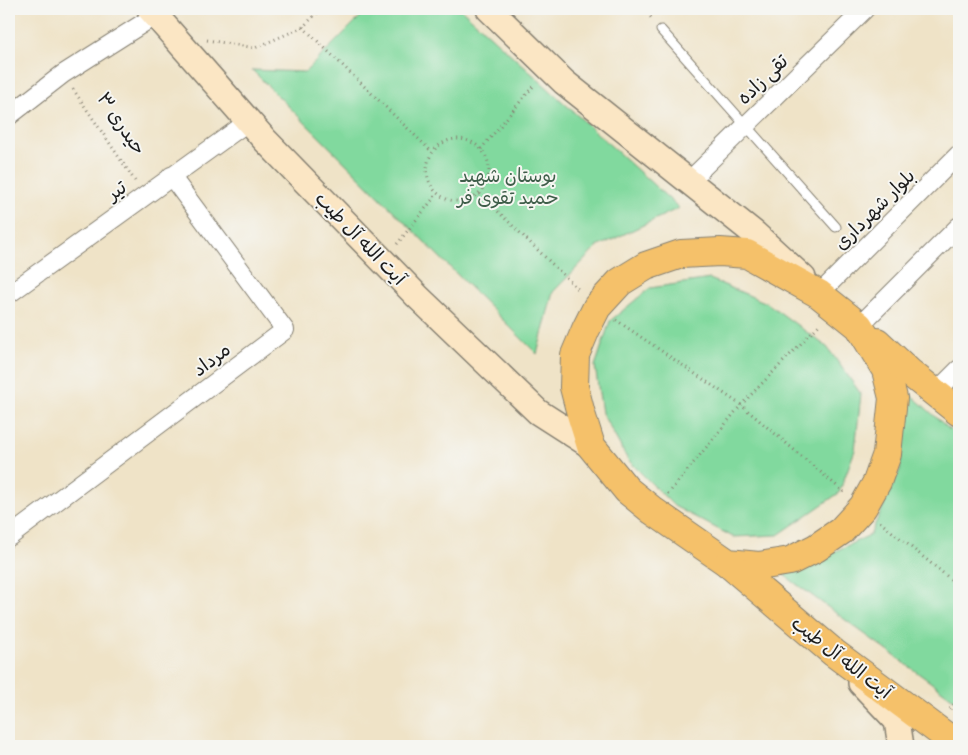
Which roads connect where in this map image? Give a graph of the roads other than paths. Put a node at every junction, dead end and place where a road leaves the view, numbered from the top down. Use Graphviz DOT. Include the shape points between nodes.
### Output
graph roads {
  1 [pos="489,9"];
  2 [pos="865,9"];
  3 [pos="159,19"];
  4 [pos="661,30"];
  5 [pos="9,116"];
  6 [pos="249,121"];
  7 [pos="746,125"];
  8 [pos="959,154"];
  9 [pos="172,176"];
  10 [pos="689,181"];
  11 [pos="959,226"];
  12 [pos="836,227"];
  13 [pos="9,294"];
  14 [pos="828,300"];
  15 [pos="859,326"];
  16 [pos="959,369"];
  17 [pos="935,393"];
  18 [pos="959,412"];
  19 [pos="591,446"];
  20 [pos="9,537"];
  21 [pos="728,563"];
  22 [pos="834,653"];
  23 [pos="901,746"];
  24 [pos="959,746"];
  1 -- 10 [label="main road" via="564,82"];
  2 -- 7 [label="street, تقی زاده"];
  3 -- 5 [label="street" via="63,74"];
  3 -- 6 [label="main road, آیت الله آل طیب"];
  4 -- 7 [label="lane"];
  6 -- 9 [label="street, تیر"];
  6 -- 19 [label="main road, آیت الله آل طیب" via="417,296 538,412"];
  7 -- 10 [label="street, تقی زاده"];
  7 -- 12 [label="lane"];
  8 -- 14 [label="street, بلوار شهرداری"];
  9 -- 13 [label="street, تیر"];
  9 -- 20 [label="street, مرداد" via="285,330"];
  10 -- 14 [label="main road" via="755,234"];
  11 -- 15 [label="street"];
  14 -- 15 [label="highway"];
  14 -- 19 [label="highway" via="747,254 681,254 646,266 626,278 597,307 575,356 574,387"];
  15 -- 17 [label="highway"];
  15 -- 21 [label="highway" via="886,370 893,398 887,454 878,482 863,508 841,531 816,548 790,561 759,566"];
  16 -- 17 [label="street"];
  17 -- 18 [label="highway"];
  19 -- 21 [label="highway, آیت الله آل طیب" via="627,490"];
  21 -- 22 [label="highway, آیت الله آل طیب"];
  22 -- 23 [label="main road" via="897,721"];
  22 -- 24 [label="highway, آیت الله آل طیب"];
}
